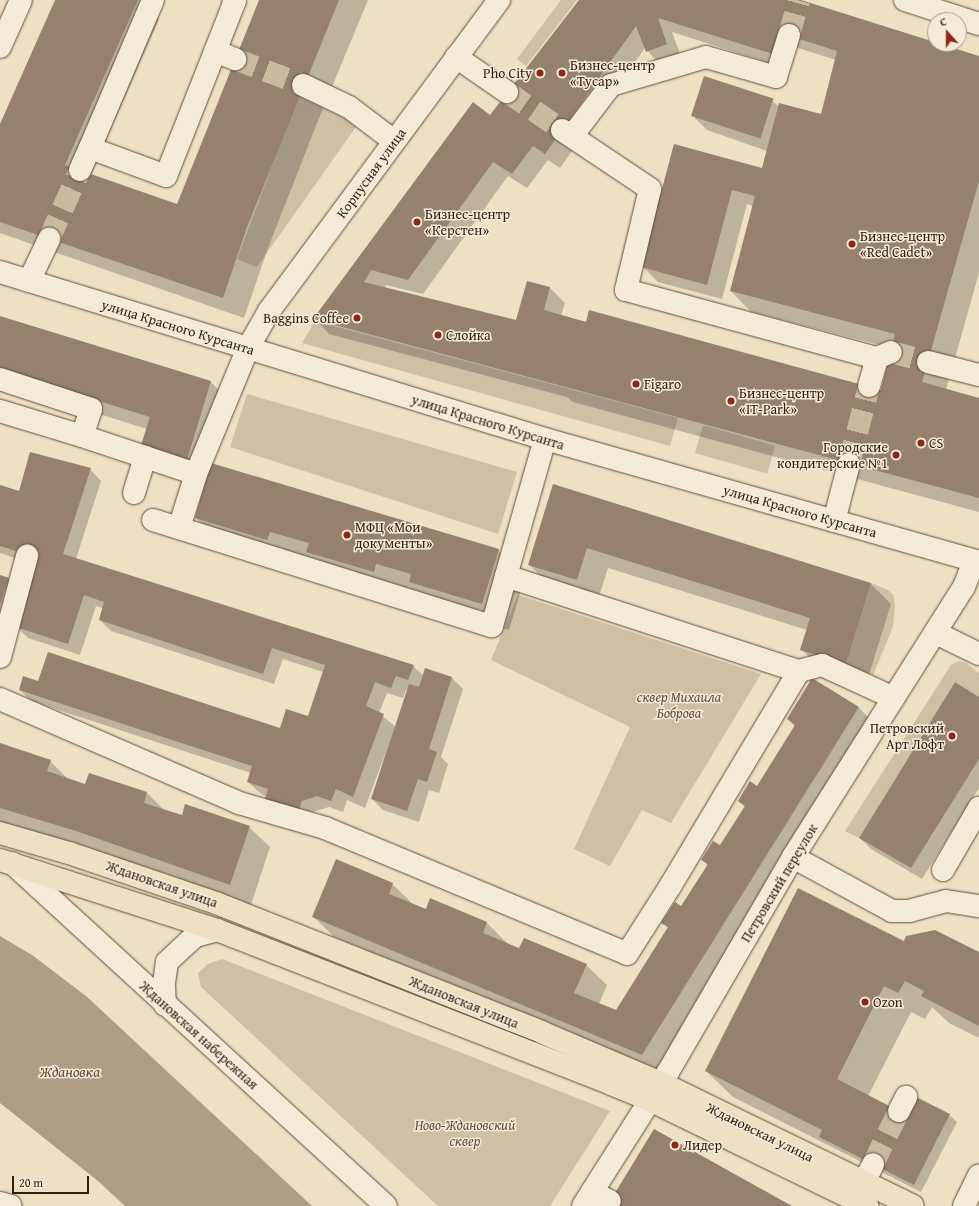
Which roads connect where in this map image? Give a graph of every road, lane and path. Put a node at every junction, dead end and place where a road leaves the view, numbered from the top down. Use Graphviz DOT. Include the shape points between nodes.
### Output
graph roads {
  1 [pos="20,0"];
  2 [pos="153,0"];
  3 [pos="232,0"];
  4 [pos="499,0"];
  5 [pos="905,0"];
  6 [pos="979,24"];
  7 [pos="789,35"];
  8 [pos="0,47"];
  9 [pos="215,51"];
  10 [pos="456,58"];
  11 [pos="235,59"];
  12 [pos="303,85"];
  13 [pos="507,92"];
  14 [pos="394,141"];
  15 [pos="90,148"];
  16 [pos="80,170"];
  17 [pos="49,239"];
  18 [pos="0,272"];
  19 [pos="29,281"];
  20 [pos="248,348"];
  21 [pos="928,362"];
  22 [pos="979,375"];
  23 [pos="0,379"];
  24 [pos="869,386"];
  25 [pos="0,411"];
  26 [pos="82,436"];
  27 [pos="545,439"];
  28 [pos="145,457"];
  29 [pos="849,464"];
  30 [pos="196,474"];
  31 [pos="134,493"];
  32 [pos="153,520"];
  33 [pos="834,521"];
  34 [pos="178,528"];
  35 [pos="26,556"];
  36 [pos="976,562"];
  37 [pos="506,576"];
  38 [pos="936,633"];
  39 [pos="979,654"];
  40 [pos="0,657"];
  41 [pos="799,671"];
  42 [pos="894,698"];
  43 [pos="0,699"];
  44 [pos="979,808"];
  45 [pos="0,833"];
  46 [pos="793,857"];
  47 [pos="6,862"];
  48 [pos="943,870"];
  49 [pos="979,906"];
  50 [pos="217,930"];
  51 [pos="166,1004"];
  52 [pos="655,1091"];
  53 [pos="979,1175"];
  54 [pos="595,1200"];
  55 [pos="0,1203"];
  56 [pos="11,1206"];
  57 [pos="386,1206"];
  58 [pos="867,1206"];
  59 [pos="913,1206"];
  60 [pos="964,1206"];
  1 -- 8 [label="street"];
  2 -- 15 [label="street"];
  3 -- 9 [label="street" via="235,1"];
  4 -- 10 [label="street, Корпусная улица"];
  5 -- 6 [label="street"];
  7 -- 24 [label="street" via="776,77 706,57 611,85 567,133 650,189 626,290 884,355"];
  9 -- 11 [label="street"];
  9 -- 15 [label="street" via="166,176"];
  10 -- 13 [label="street"];
  10 -- 14 [label="street, Корпусная улица"];
  12 -- 14 [label="street" via="349,107"];
  14 -- 20 [label="street, Корпусная улица" via="269,311"];
  15 -- 16 [label="street"];
  17 -- 19 [label="street"];
  18 -- 19 [label="street, улица Красного Курсанта"];
  19 -- 20 [label="street, улица Красного Курсанта"];
  20 -- 27 [label="street, улица Красного Курсанта"];
  20 -- 30 [label="street, Корпусная улица"];
  21 -- 22 [label="street"];
  23 -- 26 [label="street" via="91,409"];
  25 -- 26 [label="street"];
  26 -- 28 [label="street"];
  27 -- 33 [label="street, улица Красного Курсанта"];
  27 -- 37 [label="street"];
  28 -- 30 [label="street"];
  28 -- 31 [label="street"];
  29 -- 33 [label="street"];
  30 -- 34 [label="street, Корпусная улица"];
  32 -- 34 [label="street"];
  33 -- 36 [label="street, улица Красного Курсанта"];
  34 -- 37 [label="street" via="492,626"];
  35 -- 40 [label="street"];
  36 -- 38 [label="street, Петровский переулок"];
  37 -- 41 [label="street"];
  38 -- 39 [label="street"];
  38 -- 42 [label="street, Петровский переулок"];
  41 -- 42 [label="street" via="822,665"];
  41 -- 43 [label="street" via="627,954 325,828 239,803"];
  42 -- 46 [label="street, Петровский переулок"];
  44 -- 48 [label="street"];
  45 -- 52 [label="main road, Ждановская улица" via="216,902"];
  46 -- 49 [label="street" via="892,912 909,911 946,901"];
  46 -- 52 [label="street, Петровский переулок"];
  47 -- 50 [label="main road, Ждановская улица"];
  47 -- 51 [label="street, Ждановская набережная"];
  50 -- 51 [label="street" via="195,936 167,962 164,983"];
  50 -- 52 [label="main road, Ждановская улица"];
  51 -- 57 [label="street, Ждановская набережная"];
  52 -- 54 [label="street, Петровский переулок"];
  52 -- 58 [label="main road, Ждановская улица"];
  52 -- 59 [label="main road, Ждановская улица" via="868,1173"];
  53 -- 60 [label="street"];
  55 -- 56 [label="street"];
}
